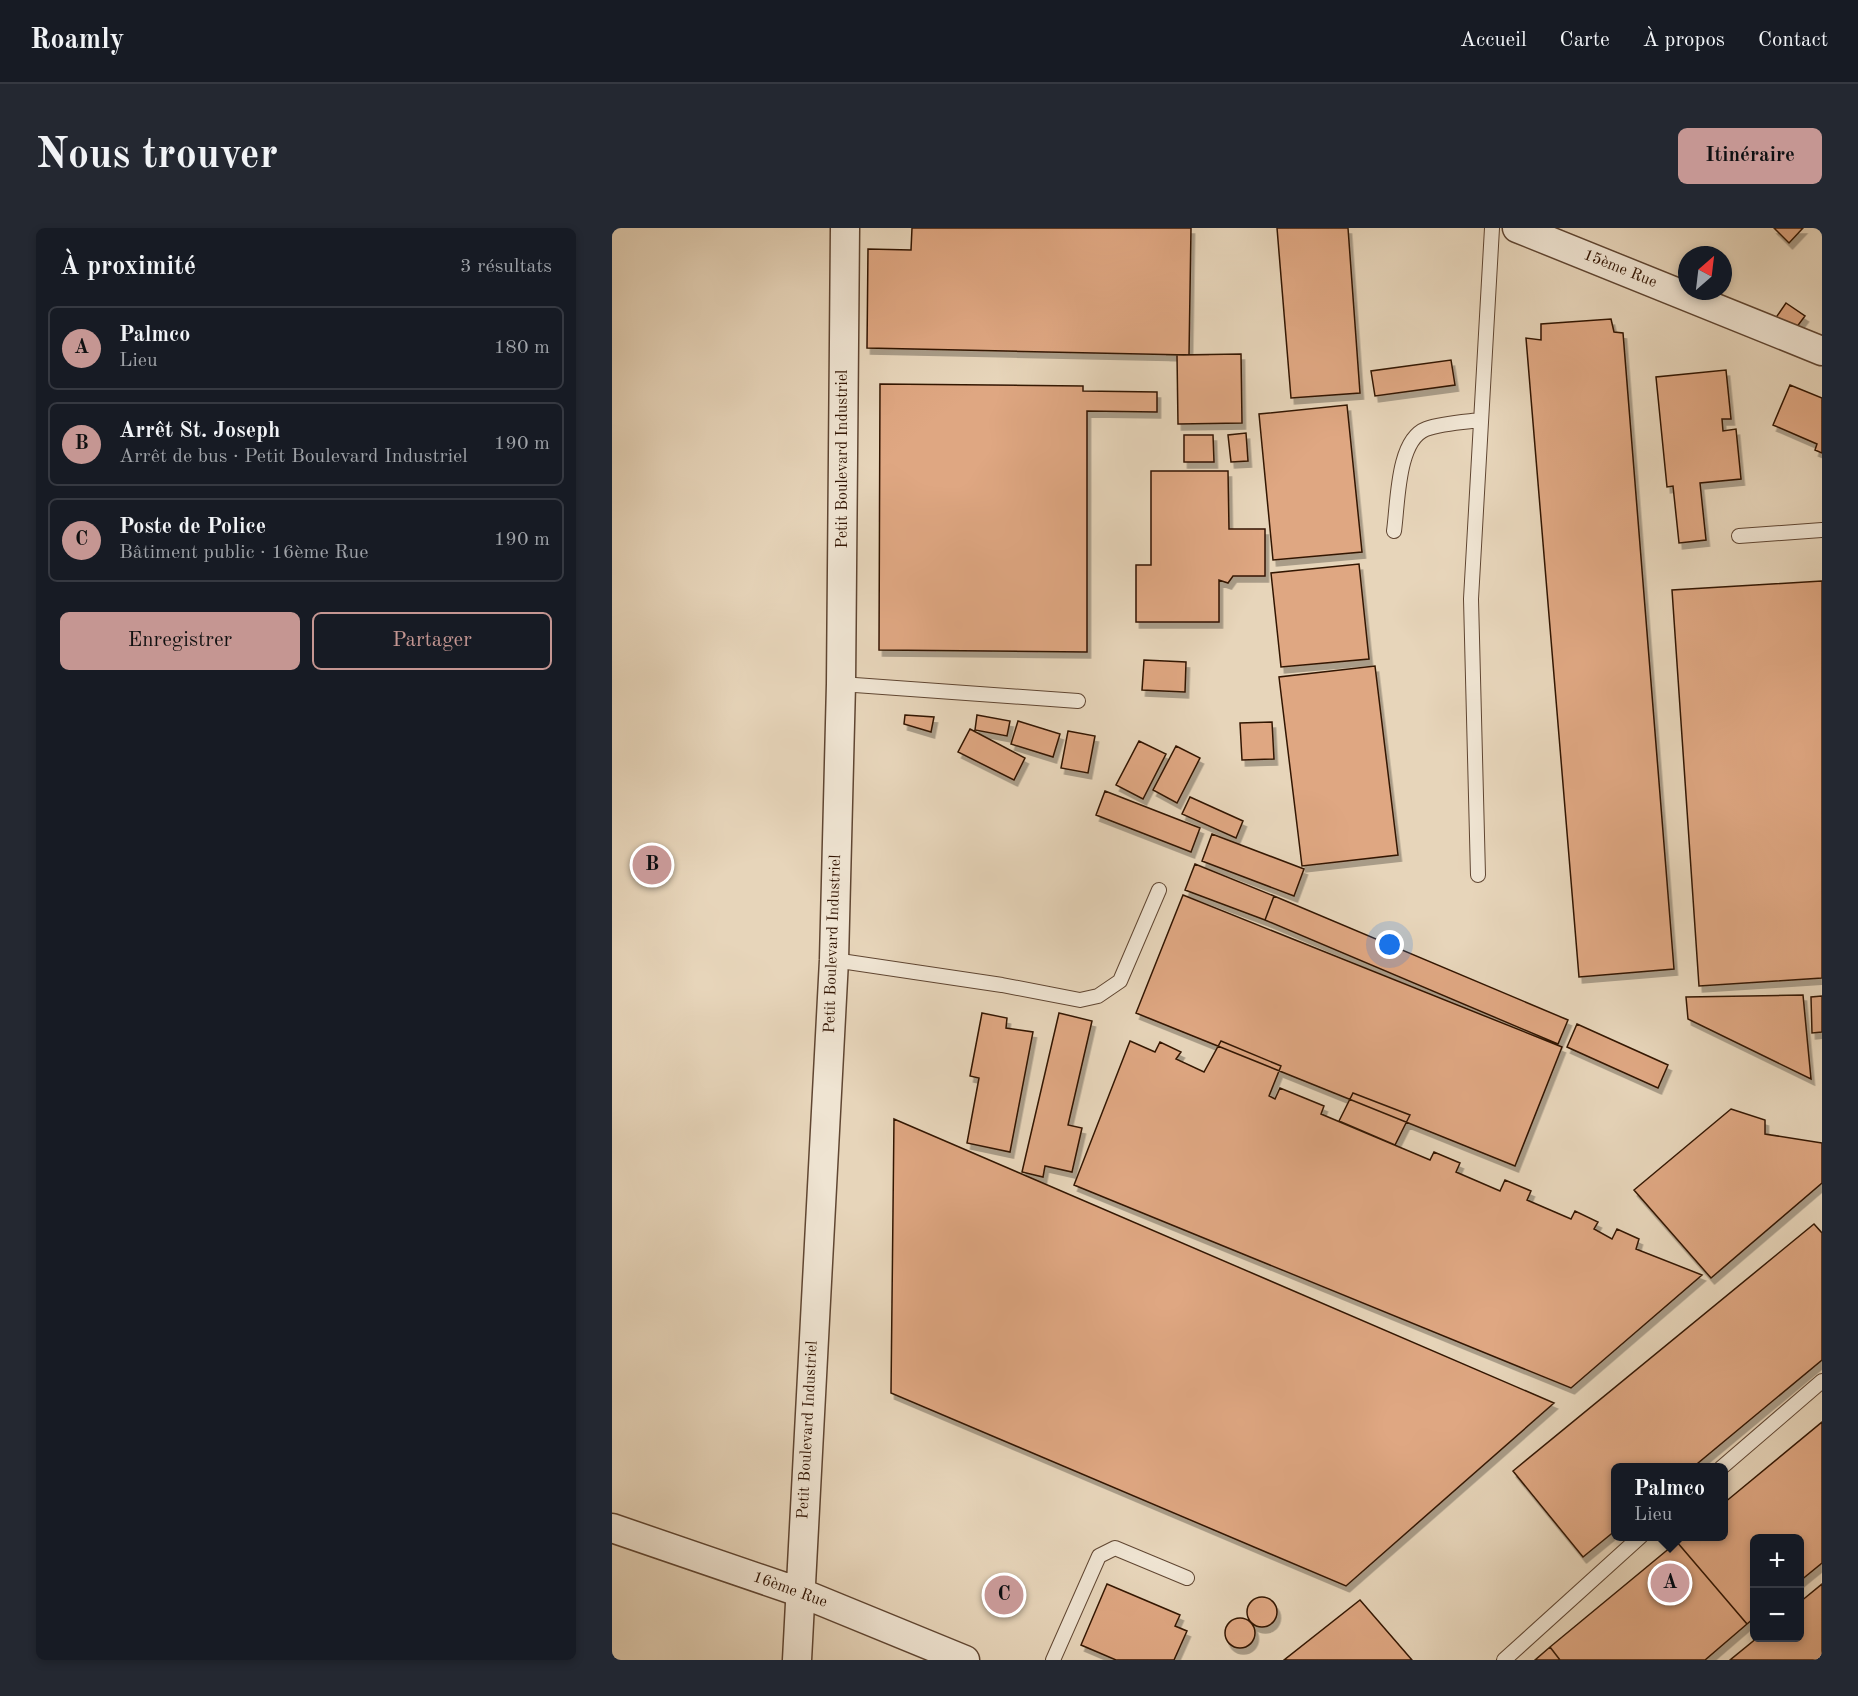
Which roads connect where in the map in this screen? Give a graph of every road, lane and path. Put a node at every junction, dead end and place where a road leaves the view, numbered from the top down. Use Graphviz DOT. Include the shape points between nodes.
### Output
graph roads {
  1 [pos="845,228"];
  2 [pos="1492,228"];
  3 [pos="1517,228"];
  4 [pos="1819,344"];
  5 [pos="1481,420"];
  6 [pos="1822,530"];
  7 [pos="1394,531"];
  8 [pos="1739,536"];
  9 [pos="841,684"];
  10 [pos="1078,701"];
  11 [pos="1478,875"];
  12 [pos="1159,890"];
  13 [pos="834,960"];
  14 [pos="1822,1381"];
  15 [pos="1726,1463"];
  16 [pos="612,1528"];
  17 [pos="1635,1541"];
  18 [pos="1187,1578"];
  19 [pos="798,1592"];
  20 [pos="797,1660"];
  21 [pos="965,1660"];
  22 [pos="1053,1660"];
  23 [pos="1504,1660"];
  1 -- 9 [label="street, Petit Boulevard Industriel"];
  2 -- 5 [label="lane"];
  3 -- 4 [label="street, 15ème Rue"];
  5 -- 7 [label="lane" via="1426,429 1414,437 1406,449"];
  5 -- 11 [label="lane" via="1471,599"];
  6 -- 8 [label="lane"];
  9 -- 10 [label="lane"];
  9 -- 13 [label="street, Petit Boulevard Industriel"];
  12 -- 13 [label="lane" via="1120,981 1098,996 1080,1000"];
  13 -- 19 [label="street, Petit Boulevard Industriel"];
  14 -- 15 [label="lane"];
  16 -- 19 [label="street, 16ème Rue"];
  17 -- 23 [label="lane"];
  18 -- 22 [label="lane" via="1115,1548 1108,1549 1099,1556"];
  19 -- 20 [label="street, Petit Boulevard Industriel"];
  19 -- 21 [label="street, 16ème Rue"];
}
